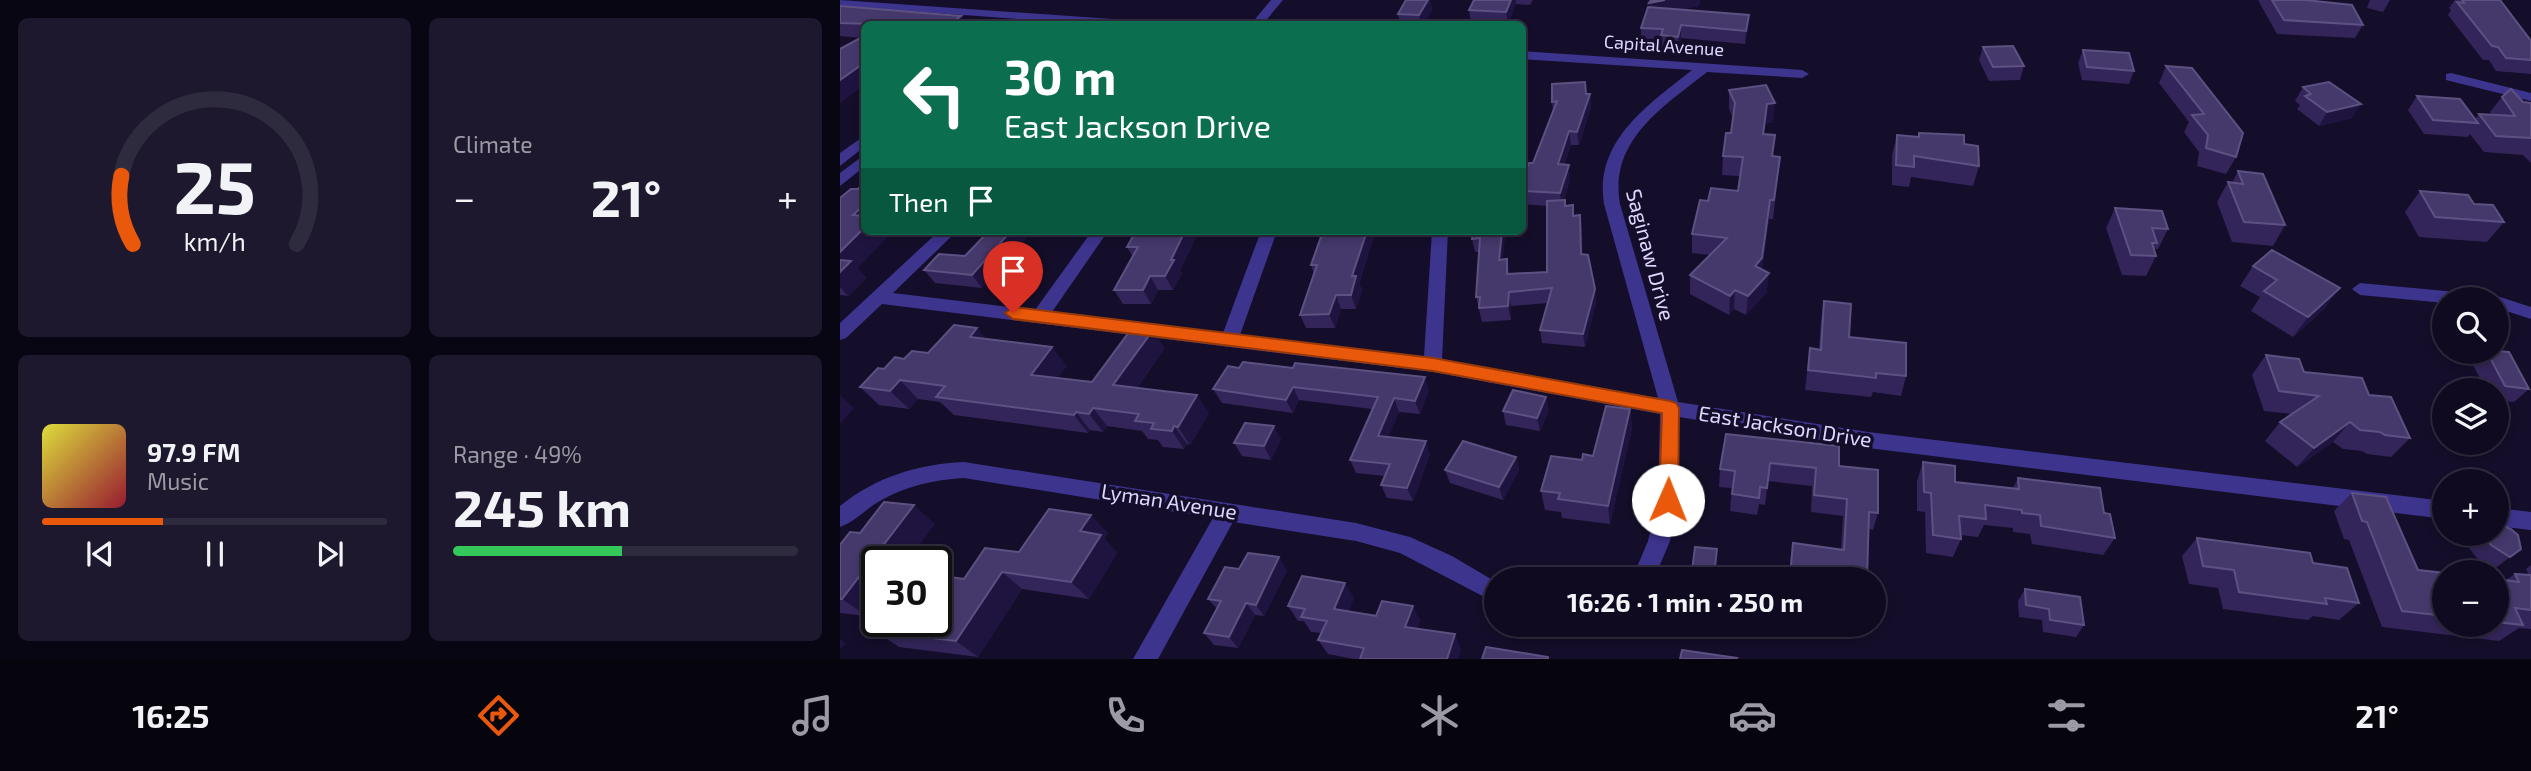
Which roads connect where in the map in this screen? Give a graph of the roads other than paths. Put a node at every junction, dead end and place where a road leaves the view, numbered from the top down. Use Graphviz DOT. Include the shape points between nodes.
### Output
graph roads {
  1 [pos="1277,0"];
  2 [pos="840,2"];
  3 [pos="1088,21"];
  4 [pos="1260,21"];
  5 [pos="1526,55"];
  6 [pos="1706,66"];
  7 [pos="1802,74"];
  8 [pos="2451,76"];
  9 [pos="2531,97"];
  10 [pos="861,143"];
  11 [pos="840,161"];
  12 [pos="861,163"];
  13 [pos="840,181"];
  14 [pos="945,235"];
  15 [pos="1097,235"];
  16 [pos="1268,235"];
  17 [pos="1440,235"];
  18 [pos="2360,289"];
  19 [pos="2432,296"];
  20 [pos="2531,296"];
  21 [pos="878,297"];
  22 [pos="2509,300"];
  23 [pos="2509,306"];
  24 [pos="2531,313"];
  25 [pos="1040,316"];
  26 [pos="840,333"];
  27 [pos="1229,341"];
  28 [pos="1433,365"];
  29 [pos="1670,408"];
  30 [pos="2432,508"];
  31 [pos="1228,511"];
  32 [pos="840,518"];
  33 [pos="2509,518"];
  34 [pos="2531,521"];
  35 [pos="1648,567"];
  36 [pos="1484,587"];
  37 [pos="1145,659"];
  1 -- 4 [label="street"];
  2 -- 3 [label="street"];
  5 -- 6 [label="street, Capital Avenue"];
  6 -- 7 [label="street, Capital Avenue"];
  6 -- 29 [label="street, Saginaw Drive" via="1637,126 1619,151 1609,181"];
  8 -- 9 [label="street"];
  10 -- 11 [label="street"];
  12 -- 13 [label="street"];
  14 -- 21 [label="street"];
  15 -- 25 [label="street"];
  16 -- 27 [label="street"];
  17 -- 28 [label="street"];
  18 -- 19 [label="street"];
  20 -- 22 [label="street"];
  21 -- 25 [label="street, East Jackson Drive"];
  21 -- 26 [label="street"];
  23 -- 24 [label="street"];
  25 -- 27 [label="street, East Jackson Drive"];
  27 -- 28 [label="street, East Jackson Drive"];
  28 -- 29 [label="street, East Jackson Drive"];
  29 -- 30 [label="street, East Jackson Drive" via="1868,440"];
  29 -- 35 [label="street" via="1668,500"];
  31 -- 32 [label="street, Lyman Avenue" via="964,470 912,475 858,502"];
  31 -- 36 [label="street, Lyman Avenue" via="1402,544"];
  31 -- 37 [label="street"];
  33 -- 34 [label="street"];
}
